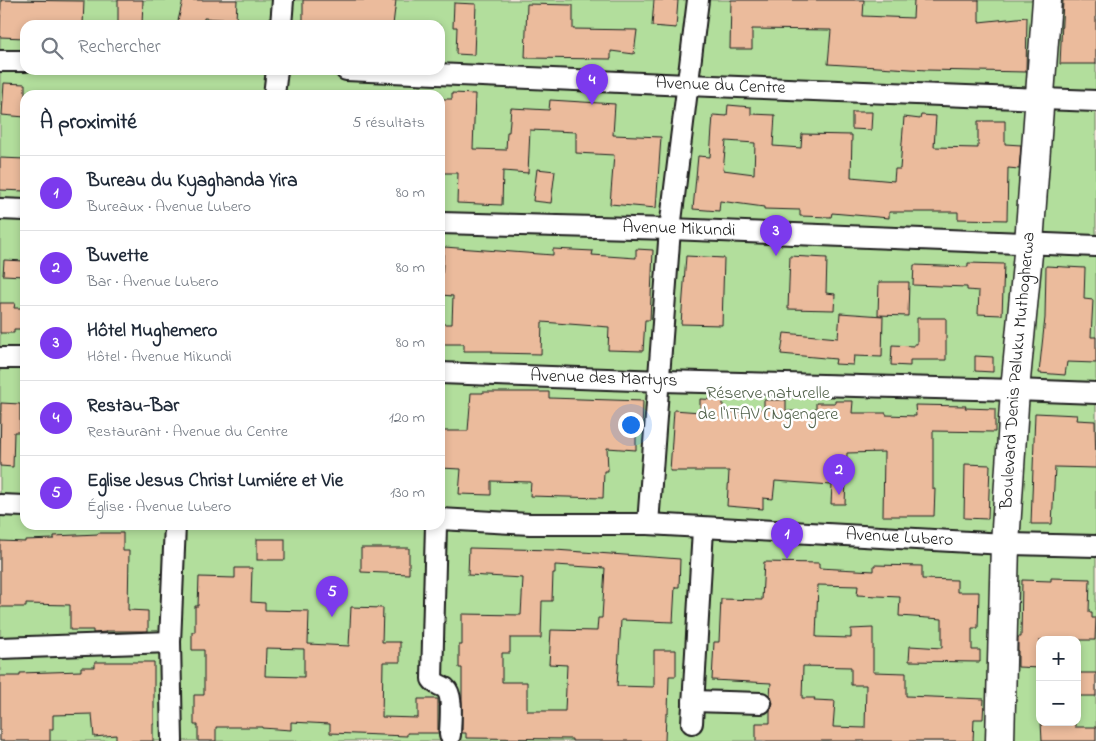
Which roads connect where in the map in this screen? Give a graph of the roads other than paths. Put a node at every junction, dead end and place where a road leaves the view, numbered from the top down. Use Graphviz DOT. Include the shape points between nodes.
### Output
graph roads {
  1 [pos="283,0"];
  2 [pos="698,0"];
  3 [pos="1047,0"];
  4 [pos="281,20"];
  5 [pos="0,60"];
  6 [pos="20,61"];
  7 [pos="445,74"];
  8 [pos="276,75"];
  9 [pos="687,85"];
  10 [pos="274,90"];
  11 [pos="1039,98"];
  12 [pos="1096,101"];
  13 [pos="0,209"];
  14 [pos="20,210"];
  15 [pos="445,223"];
  16 [pos="670,229"];
  17 [pos="1029,243"];
  18 [pos="1096,246"];
  19 [pos="0,358"];
  20 [pos="20,358"];
  21 [pos="445,373"];
  22 [pos="658,381"];
  23 [pos="1015,390"];
  24 [pos="1096,393"];
  25 [pos="0,505"];
  26 [pos="20,506"];
  27 [pos="445,519"];
  28 [pos="648,524"];
  29 [pos="703,529"];
  30 [pos="175,530"];
  31 [pos="436,530"];
  32 [pos="1005,544"];
  33 [pos="1096,546"];
  34 [pos="170,642"];
  35 [pos="0,648"];
  36 [pos="694,701"];
  37 [pos="761,703"];
  38 [pos="692,724"];
  39 [pos="450,734"];
  40 [pos="172,741"];
  41 [pos="1000,741"];
  1 -- 4 [label="street"];
  2 -- 9 [label="street"];
  3 -- 11 [label="street, Boulevard Denis Paluku Muthogherwa"];
  5 -- 6 [label="street"];
  7 -- 9 [label="street, Avenue du Centre"];
  8 -- 10 [label="street"];
  9 -- 11 [label="street, Avenue du Centre"];
  9 -- 16 [label="street"];
  11 -- 12 [label="street, Avenue du Centre"];
  11 -- 17 [label="street, Boulevard Denis Paluku Muthogherwa"];
  13 -- 14 [label="street"];
  15 -- 16 [label="street, Avenue Mikundi"];
  16 -- 17 [label="street, Avenue Mikundi"];
  16 -- 22 [label="street"];
  17 -- 18 [label="street, Avenue Mikundi"];
  17 -- 23 [label="street, Boulevard Denis Paluku Muthogherwa"];
  19 -- 20 [label="street"];
  21 -- 22 [label="street, Avenue des Martyrs"];
  22 -- 23 [label="street, Avenue des Martyrs"];
  22 -- 28 [label="street"];
  23 -- 24 [label="street, Avenue des Martyrs"];
  23 -- 32 [label="street, Boulevard Denis Paluku Muthogherwa"];
  25 -- 26 [label="street"];
  27 -- 28 [label="street, Avenue Lubero" via="530,524"];
  28 -- 29 [label="street, Avenue Lubero"];
  29 -- 32 [label="street, Avenue Lubero"];
  29 -- 36 [label="street"];
  30 -- 34 [label="street"];
  31 -- 39 [label="street" via="432,679 450,695"];
  32 -- 33 [label="street, Avenue Lubero"];
  32 -- 41 [label="street, Boulevard Denis Paluku Muthogherwa"];
  34 -- 35 [label="street"];
  34 -- 40 [label="street"];
  36 -- 37 [label="street"];
  36 -- 38 [label="street"];
}
